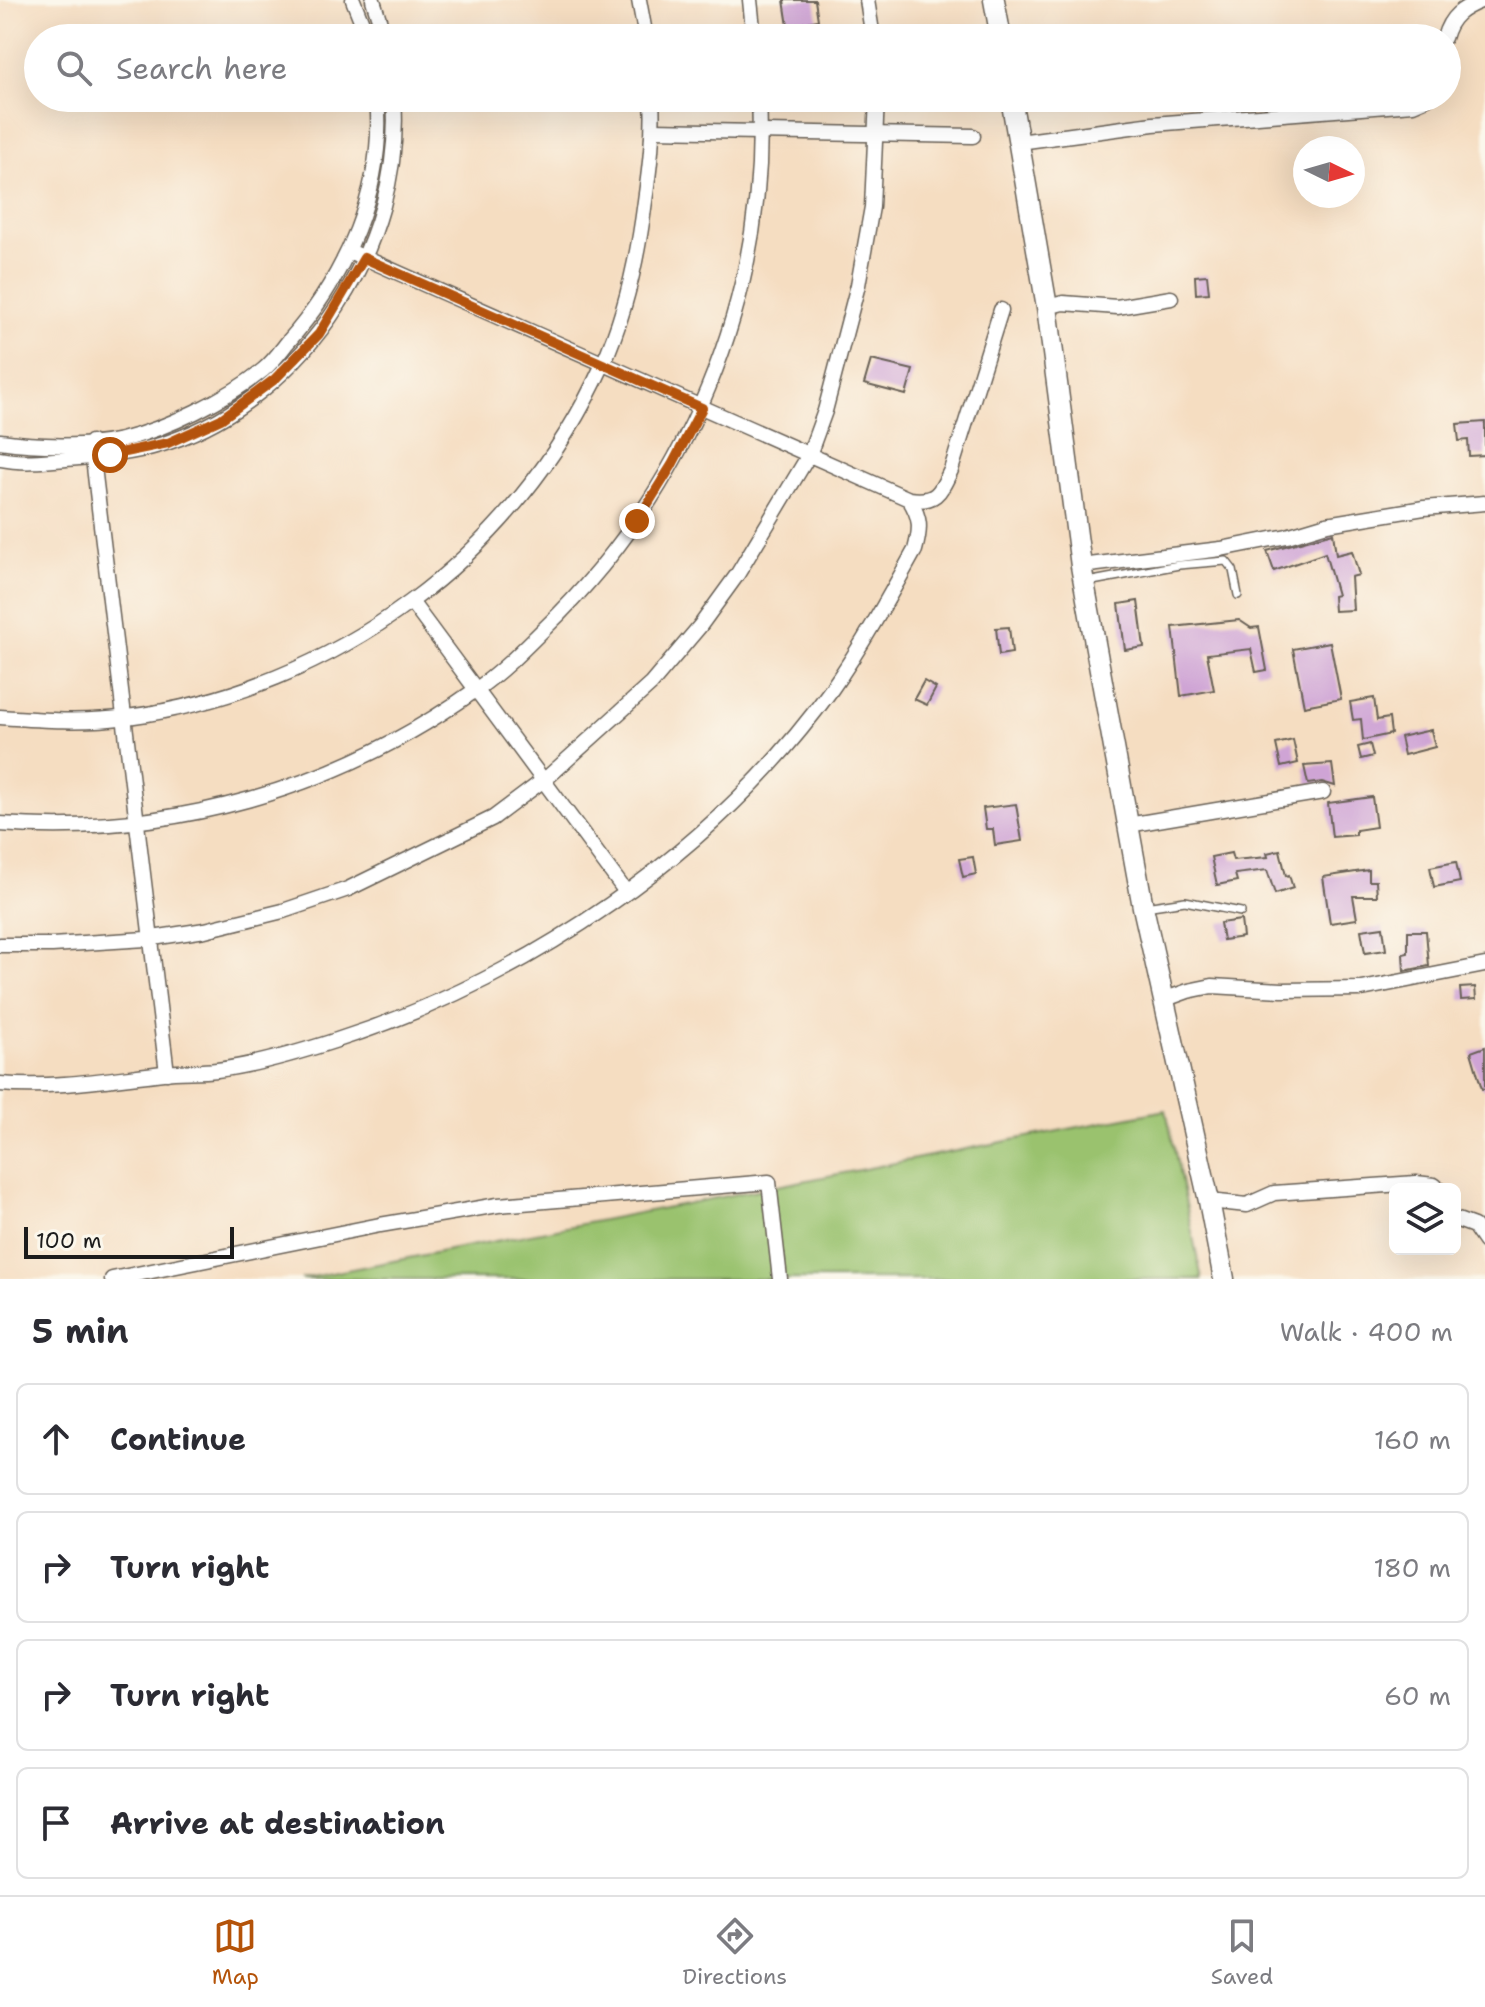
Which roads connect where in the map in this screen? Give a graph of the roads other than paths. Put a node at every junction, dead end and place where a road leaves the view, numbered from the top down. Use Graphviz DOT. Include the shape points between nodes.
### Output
graph roads {
  1 [pos="353,0"];
  2 [pos="373,0"];
  3 [pos="639,0"];
  4 [pos="750,0"];
  5 [pos="867,0"];
  6 [pos="994,0"];
  7 [pos="1483,0"];
  8 [pos="362,24"];
  9 [pos="381,24"];
  10 [pos="643,24"];
  11 [pos="753,24"];
  12 [pos="871,24"];
  13 [pos="998,24"];
  14 [pos="1448,24"];
  15 [pos="379,112"];
  16 [pos="395,112"];
  17 [pos="652,112"];
  18 [pos="760,112"];
  19 [pos="876,112"];
  20 [pos="1014,112"];
  21 [pos="1309,112"];
  22 [pos="653,130"];
  23 [pos="973,136"];
  24 [pos="1019,142"];
  25 [pos="349,251"];
  26 [pos="364,258"];
  27 [pos="1171,298"];
  28 [pos="1047,307"];
  29 [pos="1001,310"];
  30 [pos="603,364"];
  31 [pos="702,408"];
  32 [pos="0,441"];
  33 [pos="92,450"];
  34 [pos="809,455"];
  35 [pos="0,459"];
  36 [pos="909,499"];
  37 [pos="1485,503"];
  38 [pos="1082,574"];
  39 [pos="1238,595"];
  40 [pos="412,603"];
  41 [pos="0,717"];
  42 [pos="1323,792"];
  43 [pos="0,824"];
  44 [pos="1128,825"];
  45 [pos="626,892"];
  46 [pos="1143,907"];
  47 [pos="1241,912"];
  48 [pos="0,945"];
  49 [pos="1485,965"];
  50 [pos="1163,1000"];
  51 [pos="167,1073"];
  52 [pos="0,1084"];
  53 [pos="1389,1185"];
  54 [pos="1209,1201"];
  55 [pos="1461,1221"];
  56 [pos="1485,1242"];
  57 [pos="112,1279"];
  58 [pos="780,1279"];
  59 [pos="1224,1279"];
  1 -- 8 [label="street"];
  2 -- 9 [label="street"];
  3 -- 10 [label="street"];
  4 -- 11 [label="street"];
  5 -- 12 [label="street"];
  6 -- 13 [label="street"];
  7 -- 14 [label="street" via="1464,7"];
  15 -- 25 [label="street" via="371,185"];
  16 -- 26 [label="street" via="390,172"];
  17 -- 22 [label="street"];
  18 -- 31 [label="street" via="750,248 733,320"];
  19 -- 34 [label="street" via="872,207 858,285"];
  20 -- 24 [label="street"];
  21 -- 24 [label="street" via="1153,124"];
  22 -- 23 [label="street"];
  22 -- 30 [label="street" via="638,255"];
  24 -- 28 [label="street"];
  25 -- 26 [label="street"];
  25 -- 33 [label="street" via="311,316 264,370 195,412"];
  26 -- 30 [label="street"];
  26 -- 33 [label="street" via="319,334 275,379 221,419 168,443"];
  27 -- 28 [label="street" via="1117,307"];
  28 -- 38 [label="street"];
  29 -- 36 [label="street" via="943,486 924,501"];
  30 -- 31 [label="street"];
  30 -- 40 [label="street" via="538,477 498,523"];
  31 -- 34 [label="street"];
  31 -- 43 [label="street" via="651,498 599,572 506,666 409,732 324,774 216,810 144,822 45,828"];
  32 -- 33 [label="street"];
  33 -- 35 [label="street" via="20,463"];
  33 -- 51 [label="street"];
  34 -- 36 [label="street"];
  34 -- 48 [label="street" via="737,575 651,684 549,776 493,818 348,889 283,911 146,939"];
  36 -- 45 [label="street" via="921,529 915,550 830,691 737,797"];
  37 -- 38 [label="street" via="1327,524"];
  38 -- 39 [label="lane" via="1226,561"];
  38 -- 44 [label="street"];
  40 -- 41 [label="street" via="318,660 231,694 126,717"];
  40 -- 45 [label="street"];
  42 -- 44 [label="street"];
  44 -- 46 [label="street"];
  45 -- 51 [label="street" via="514,965 377,1027 279,1057 218,1070"];
  46 -- 47 [label="lane" via="1185,901"];
  46 -- 50 [label="street"];
  49 -- 50 [label="street" via="1362,989 1212,986"];
  50 -- 54 [label="street"];
  51 -- 52 [label="street" via="34,1088"];
  53 -- 54 [label="street" via="1274,1193 1247,1205"];
  54 -- 59 [label="street"];
  55 -- 56 [label="street" via="1474,1226"];
  57 -- 58 [label="street" via="498,1205 769,1182"];
}
